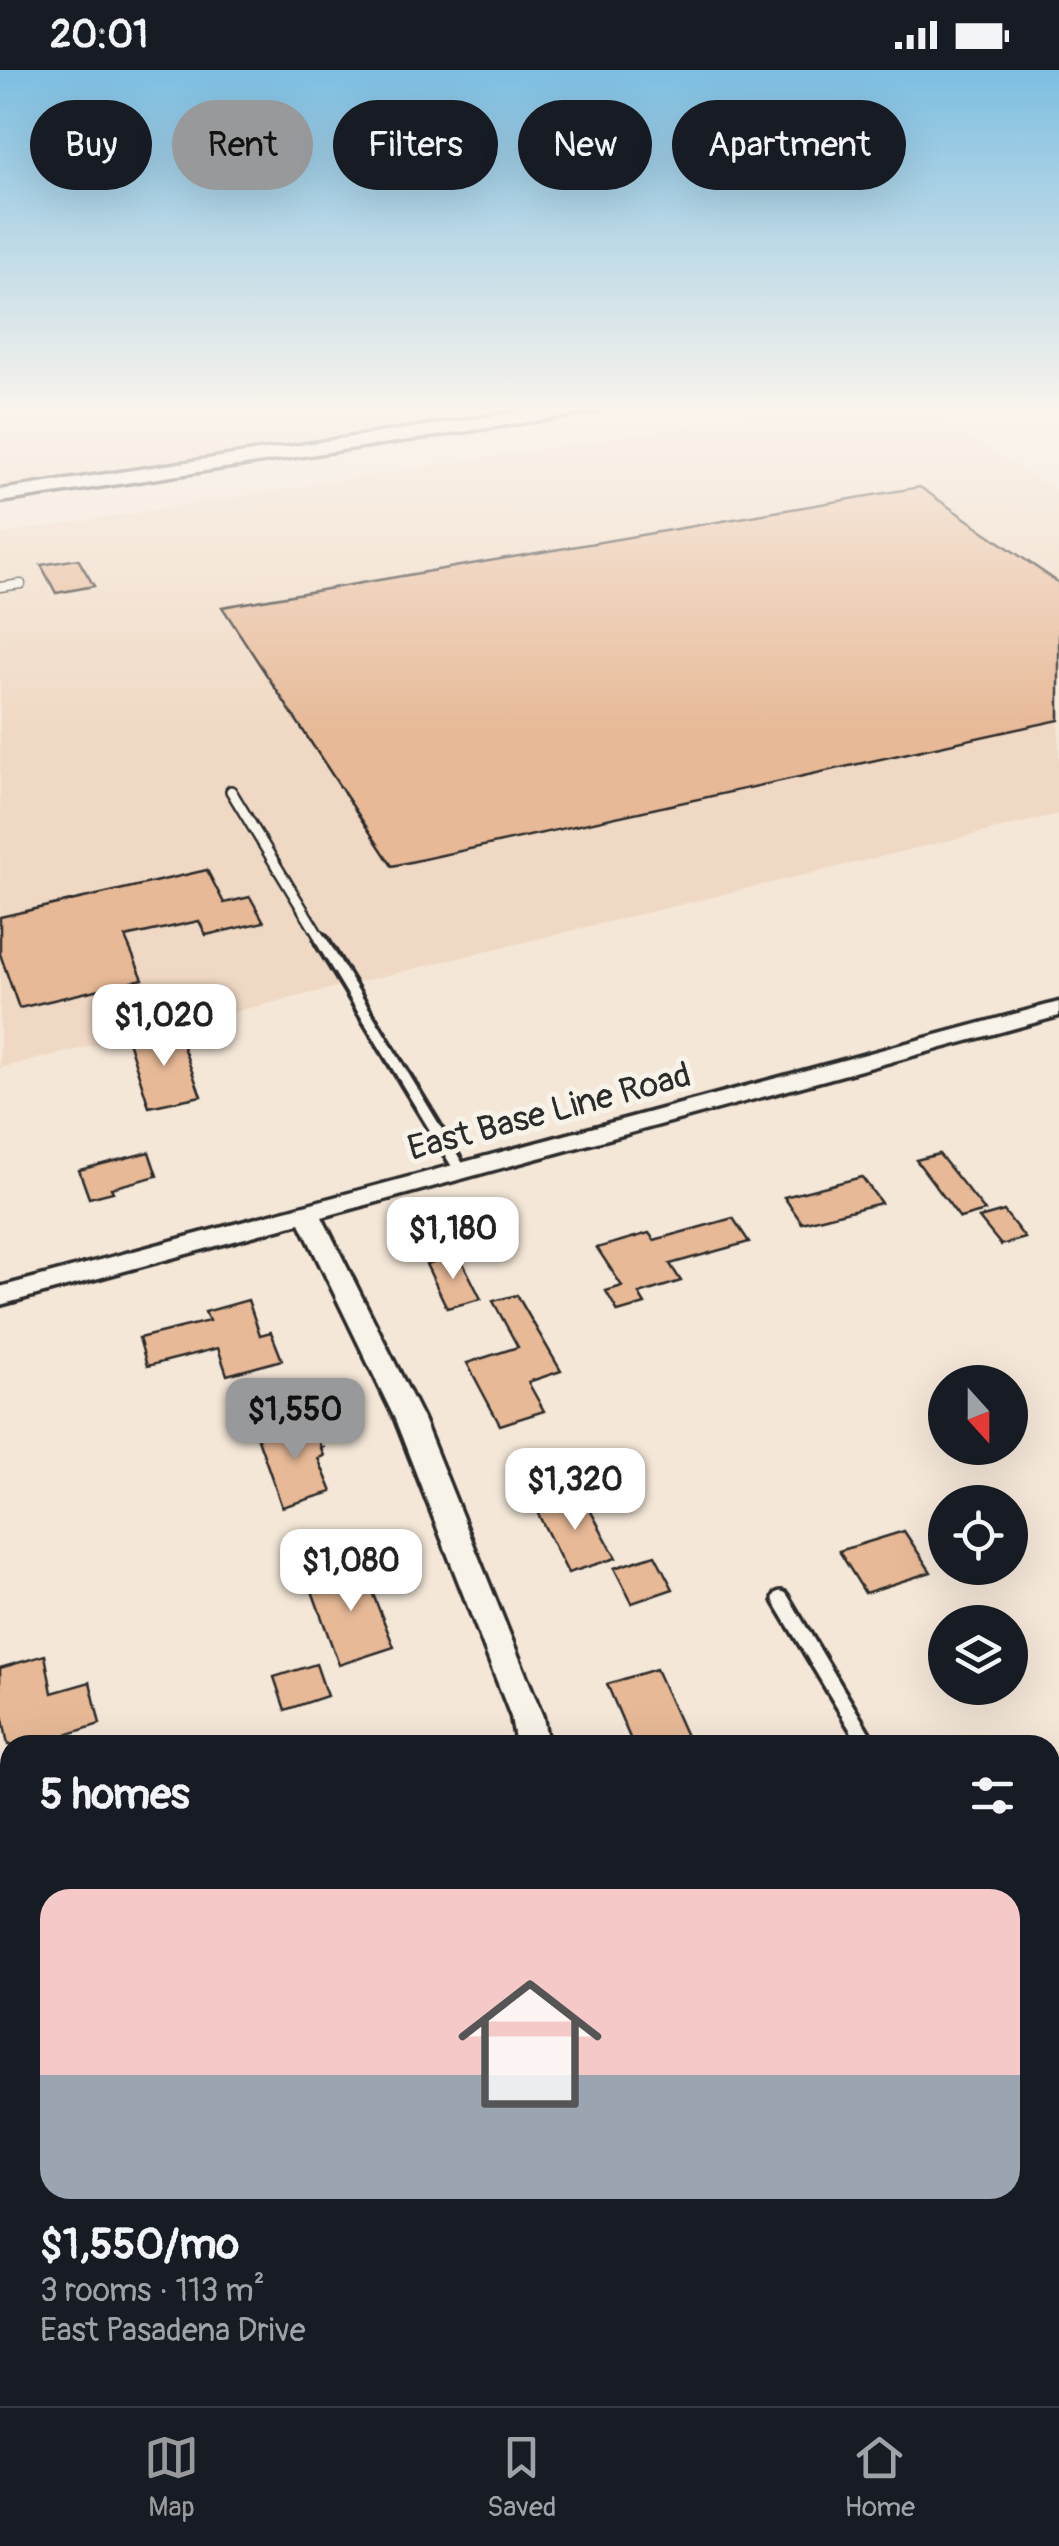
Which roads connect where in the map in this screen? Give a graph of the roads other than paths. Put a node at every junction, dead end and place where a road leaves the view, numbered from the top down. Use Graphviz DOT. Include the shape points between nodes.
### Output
graph roads {
  1 [pos="21,584"];
  2 [pos="0,587"];
  3 [pos="231,791"];
  4 [pos="1059,1009"];
  5 [pos="461,1171"];
  6 [pos="308,1214"];
  7 [pos="0,1296"];
  8 [pos="781,1599"];
  9 [pos="530,1735"];
  10 [pos="862,1735"];
  1 -- 2 [label="lane"];
  3 -- 5 [label="lane"];
  4 -- 5 [label="street, East Base Line Road"];
  5 -- 6 [label="street, East Base Line Road"];
  6 -- 7 [label="street, East Base Line Road"];
  6 -- 9 [label="street" via="409,1420"];
  8 -- 10 [label="lane"];
}
